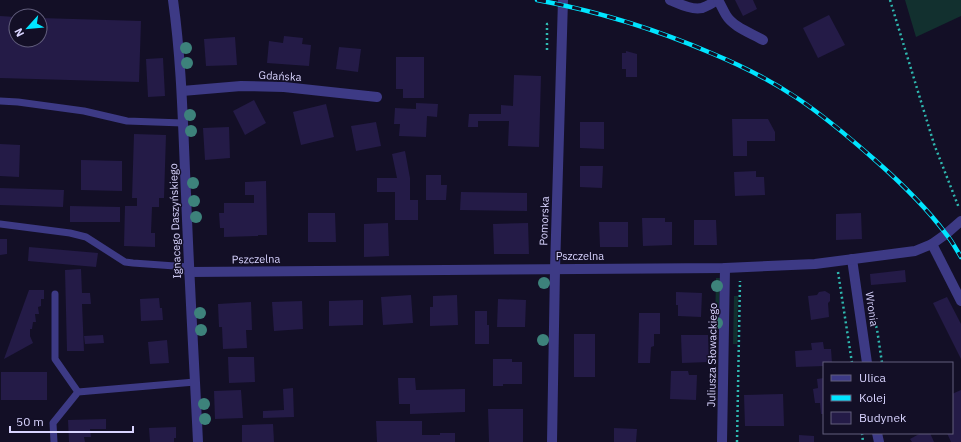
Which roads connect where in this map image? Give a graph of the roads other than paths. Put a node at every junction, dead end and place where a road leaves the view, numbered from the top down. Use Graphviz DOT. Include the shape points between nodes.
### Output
graph roads {
  1 [pos="173,0"];
  2 [pos="563,0"];
  3 [pos="670,0"];
  4 [pos="718,0"];
  5 [pos="763,40"];
  6 [pos="182,91"];
  7 [pos="377,97"];
  8 [pos="0,101"];
  9 [pos="183,123"];
  10 [pos="961,220"];
  11 [pos="0,224"];
  12 [pos="932,244"];
  13 [pos="852,259"];
  14 [pos="555,268"];
  15 [pos="725,268"];
  16 [pos="189,270"];
  17 [pos="55,294"];
  18 [pos="961,301"];
  19 [pos="867,362"];
  20 [pos="195,382"];
  21 [pos="78,392"];
  22 [pos="54,442"];
  23 [pos="198,442"];
  24 [pos="552,442"];
  25 [pos="722,442"];
  1 -- 6 [label="street, Ignacego Daszyńskiego"];
  2 -- 14 [label="street, Pomorska"];
  3 -- 4 [label="street" via="686,7 703,8"];
  4 -- 5 [label="street" via="730,20"];
  6 -- 7 [label="street, Gdańska" via="241,86 284,87"];
  6 -- 9 [label="street, Ignacego Daszyńskiego"];
  8 -- 9 [label="lane" via="84,111 127,121"];
  9 -- 16 [label="street, Ignacego Daszyńskiego"];
  10 -- 12 [label="street, Pszczelna"];
  11 -- 16 [label="lane" via="70,233 98,244 125,262"];
  12 -- 13 [label="street, Pszczelna" via="914,251"];
  12 -- 18 [label="street"];
  13 -- 15 [label="street, Pszczelna" via="815,264"];
  13 -- 19 [label="street, Wronia"];
  14 -- 15 [label="street, Pszczelna"];
  14 -- 16 [label="street, Pszczelna"];
  14 -- 24 [label="street, Pomorska"];
  15 -- 25 [label="street, Juliusza Słowackiego"];
  16 -- 20 [label="street, Ignacego Daszyńskiego"];
  17 -- 21 [label="lane" via="55,359"];
  20 -- 21 [label="lane"];
  20 -- 23 [label="street, Ignacego Daszyńskiego"];
  21 -- 22 [label="lane" via="53,423"];
}
